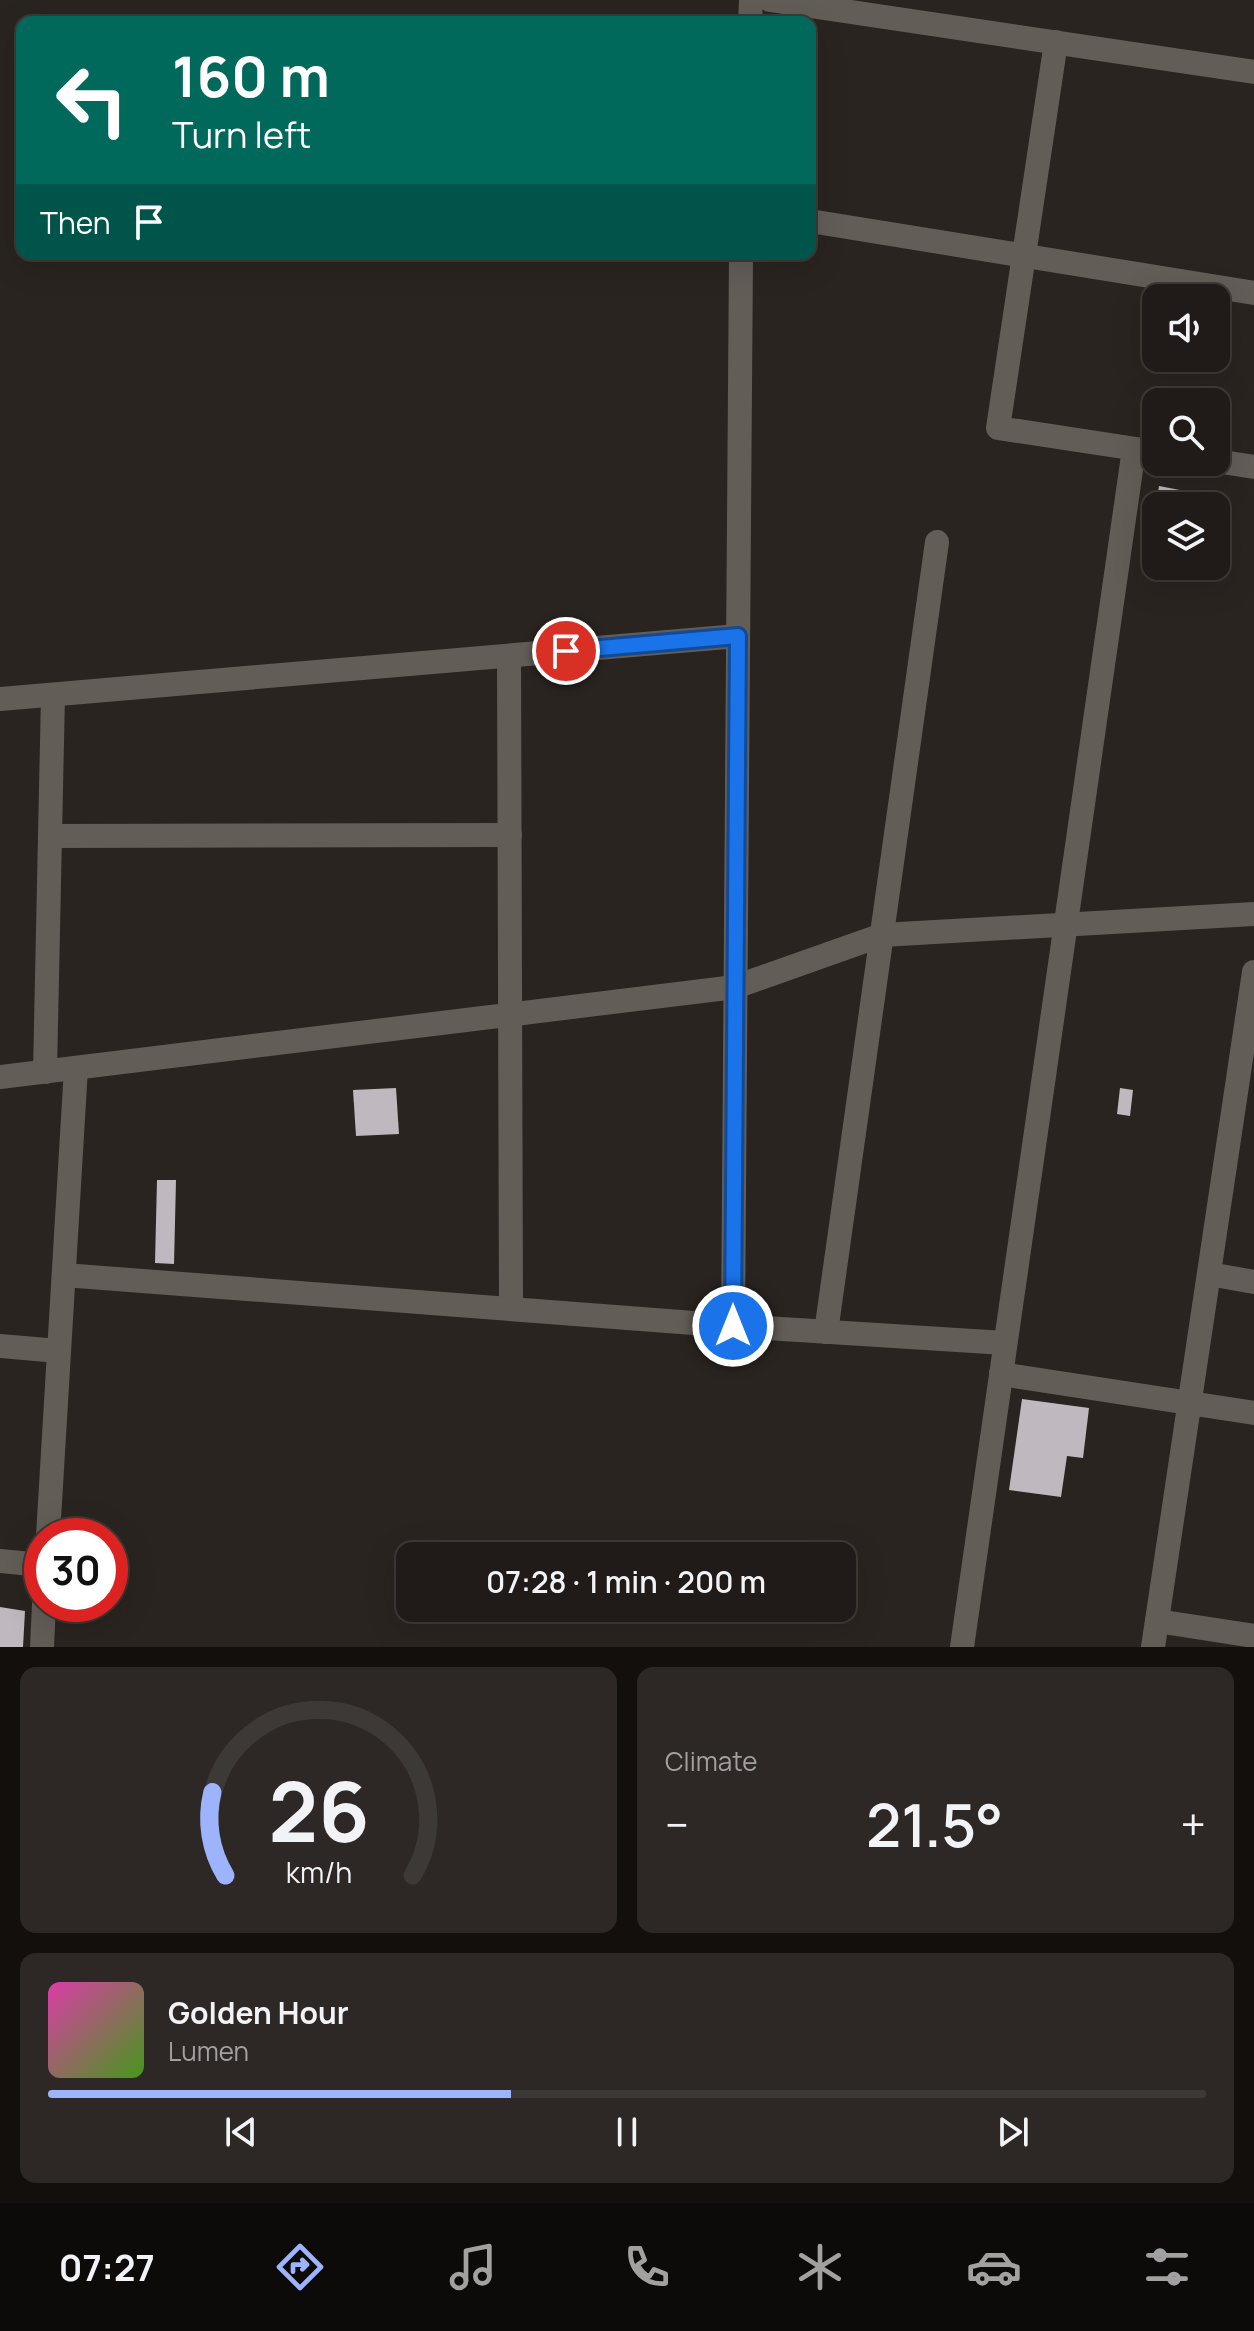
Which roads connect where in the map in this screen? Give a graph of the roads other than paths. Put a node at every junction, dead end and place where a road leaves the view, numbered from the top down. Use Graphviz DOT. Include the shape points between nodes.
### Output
graph roads {
  1 [pos="770,0"];
  2 [pos="841,5"];
  3 [pos="1056,42"];
  4 [pos="1254,72"];
  5 [pos="816,222"];
  6 [pos="1024,255"];
  7 [pos="741,260"];
  8 [pos="1254,293"];
  9 [pos="1142,450"];
  10 [pos="1230,463"];
  11 [pos="1254,467"];
  12 [pos="1142,468"];
  13 [pos="937,542"];
  14 [pos="738,636"];
  15 [pos="509,656"];
  16 [pos="53,695"];
  17 [pos="0,699"];
  18 [pos="510,835"];
  19 [pos="50,836"];
  20 [pos="1254,914"];
  21 [pos="1066,924"];
  22 [pos="882,935"];
  23 [pos="1254,972"];
  24 [pos="735,987"];
  25 [pos="510,1014"];
  26 [pos="76,1068"];
  27 [pos="45,1072"];
  28 [pos="0,1077"];
  29 [pos="1244,1102"];
  30 [pos="1209,1274"];
  31 [pos="64,1275"];
  32 [pos="1254,1282"];
  33 [pos="511,1309"];
  34 [pos="733,1326"];
  35 [pos="826,1332"];
  36 [pos="1005,1343"];
  37 [pos="0,1346"];
  38 [pos="59,1351"];
  39 [pos="1001,1374"];
  40 [pos="1190,1403"];
  41 [pos="1254,1413"];
  42 [pos="49,1518"];
  43 [pos="0,1561"];
  44 [pos="24,1563"];
  45 [pos="1157,1621"];
  46 [pos="43,1622"];
  47 [pos="1254,1636"];
  48 [pos="42,1647"];
  49 [pos="962,1647"];
  50 [pos="1153,1647"];
  1 -- 2 [label="street"];
  2 -- 3 [label="street"];
  3 -- 4 [label="street"];
  3 -- 6 [label="street"];
  5 -- 6 [label="street"];
  6 -- 8 [label="street"];
  6 -- 9 [label="street" via="998,428"];
  7 -- 14 [label="street"];
  10 -- 11 [label="street"];
  12 -- 21 [label="street"];
  13 -- 22 [label="street"];
  14 -- 15 [label="street"];
  14 -- 24 [label="street"];
  15 -- 16 [label="street"];
  15 -- 18 [label="street"];
  16 -- 17 [label="street"];
  16 -- 19 [label="street"];
  18 -- 19 [label="street"];
  18 -- 25 [label="street"];
  19 -- 27 [label="street"];
  20 -- 21 [label="street"];
  21 -- 22 [label="street"];
  21 -- 36 [label="street"];
  22 -- 24 [label="street"];
  22 -- 35 [label="street"];
  23 -- 29 [label="street"];
  24 -- 25 [label="street"];
  24 -- 34 [label="street"];
  25 -- 26 [label="street"];
  25 -- 33 [label="street"];
  26 -- 27 [label="street"];
  26 -- 31 [label="street"];
  27 -- 28 [label="street"];
  29 -- 30 [label="street"];
  30 -- 32 [label="street"];
  30 -- 40 [label="street"];
  31 -- 33 [label="street"];
  31 -- 38 [label="street"];
  33 -- 34 [label="street"];
  34 -- 35 [label="street"];
  35 -- 36 [label="street"];
  36 -- 39 [label="street"];
  37 -- 38 [label="street"];
  38 -- 42 [label="street"];
  39 -- 40 [label="street"];
  39 -- 49 [label="street"];
  40 -- 41 [label="street"];
  40 -- 45 [label="street"];
  43 -- 44 [label="street"];
  45 -- 47 [label="street"];
  45 -- 50 [label="street"];
  46 -- 48 [label="street"];
}
